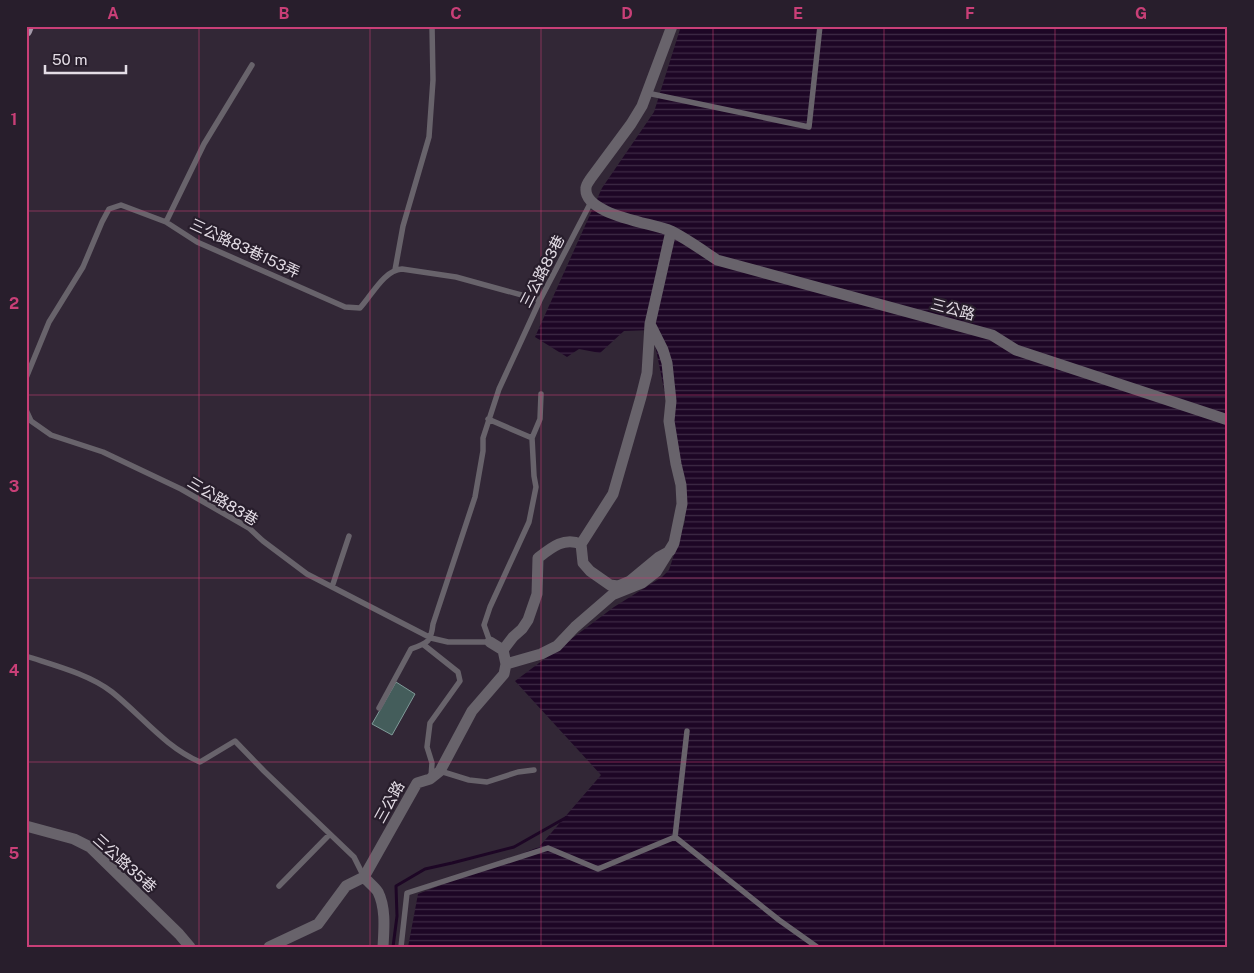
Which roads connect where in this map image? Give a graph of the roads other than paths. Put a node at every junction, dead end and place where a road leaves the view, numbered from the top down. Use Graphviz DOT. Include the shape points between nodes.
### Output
graph roads {
  1 [pos="28,26"];
  2 [pos="432,26"];
  3 [pos="672,26"];
  4 [pos="820,26"];
  5 [pos="26,31"];
  6 [pos="252,65"];
  7 [pos="648,93"];
  8 [pos="591,202"];
  9 [pos="166,222"];
  10 [pos="670,231"];
  11 [pos="396,270"];
  12 [pos="540,300"];
  13 [pos="650,324"];
  14 [pos="26,378"];
  15 [pos="541,394"];
  16 [pos="26,410"];
  17 [pos="488,419"];
  18 [pos="1228,420"];
  19 [pos="532,438"];
  20 [pos="349,536"];
  21 [pos="674,543"];
  22 [pos="581,544"];
  23 [pos="332,587"];
  24 [pos="431,638"];
  25 [pos="490,642"];
  26 [pos="424,645"];
  27 [pos="503,650"];
  28 [pos="26,656"];
  29 [pos="506,664"];
  30 [pos="379,708"];
  31 [pos="687,731"];
  32 [pos="534,770"];
  33 [pos="440,771"];
  34 [pos="430,779"];
  35 [pos="26,826"];
  36 [pos="329,835"];
  37 [pos="675,837"];
  38 [pos="364,877"];
  39 [pos="279,886"];
  40 [pos="190,947"];
  41 [pos="269,947"];
  42 [pos="383,947"];
  43 [pos="402,947"];
  44 [pos="817,947"];
  1 -- 5 [label="main road"];
  2 -- 11 [label="lane" via="429,137 403,226"];
  3 -- 7 [label="street"];
  4 -- 7 [label="lane" via="809,127"];
  6 -- 9 [label="lane" via="204,144"];
  7 -- 8 [label="street" via="631,124 588,182 586,194"];
  8 -- 10 [label="street, 三公路" via="601,210"];
  8 -- 12 [label="lane, 三公路83巷"];
  9 -- 11 [label="lane, 三公路83巷153弄" via="197,242 345,307 360,308 387,275"];
  9 -- 14 [label="lane, 三公路83巷153弄" via="121,205 110,209 83,267 49,322"];
  10 -- 13 [label="street"];
  10 -- 18 [label="street, 三公路" via="717,260 992,335 1016,350"];
  11 -- 12 [label="lane" via="456,277"];
  12 -- 17 [label="lane, 三公路83巷" via="498,389"];
  13 -- 21 [label="street" via="667,363 671,401 669,421 682,485 682,504"];
  13 -- 22 [label="street" via="647,373 619,476 613,494"];
  15 -- 19 [label="lane" via="540,419"];
  16 -- 23 [label="lane, 三公路83巷" via="31,421 52,435 103,452 181,489 249,528 307,574"];
  17 -- 19 [label="lane"];
  17 -- 24 [label="lane, 三公路83巷" via="475,497"];
  19 -- 25 [label="lane" via="536,487 532,509 523,539 484,626"];
  20 -- 23 [label="lane"];
  21 -- 22 [label="street" via="670,551 630,581 614,587 586,567"];
  21 -- 29 [label="street" via="656,572 642,583 612,595 557,646"];
  22 -- 27 [label="street" via="572,540 557,544 538,558 537,594 530,614 522,629"];
  23 -- 24 [label="lane, 三公路83巷"];
  24 -- 25 [label="lane, 三公路83巷" via="448,642"];
  24 -- 26 [label="lane"];
  25 -- 27 [label="street"];
  26 -- 30 [label="lane" via="411,650"];
  26 -- 34 [label="lane" via="458,672 460,681 430,723 427,747 432,763"];
  27 -- 29 [label="street"];
  28 -- 36 [label="lane" via="70,671 111,691 147,725 200,762 235,741"];
  29 -- 33 [label="street, 三公路" via="504,674 472,711"];
  31 -- 37 [label="lane"];
  32 -- 33 [label="lane" via="487,782"];
  33 -- 34 [label="street, 三公路"];
  34 -- 38 [label="street, 三公路" via="417,783"];
  35 -- 40 [label="street, 三公路35巷" via="74,839 90,847"];
  36 -- 38 [label="lane" via="354,857"];
  36 -- 39 [label="lane"];
  37 -- 43 [label="lane" via="598,869 548,848 407,893"];
  37 -- 44 [label="lane"];
  38 -- 41 [label="street, 三公路" via="346,886 318,924"];
  38 -- 42 [label="street" via="378,892 384,918"];
}
